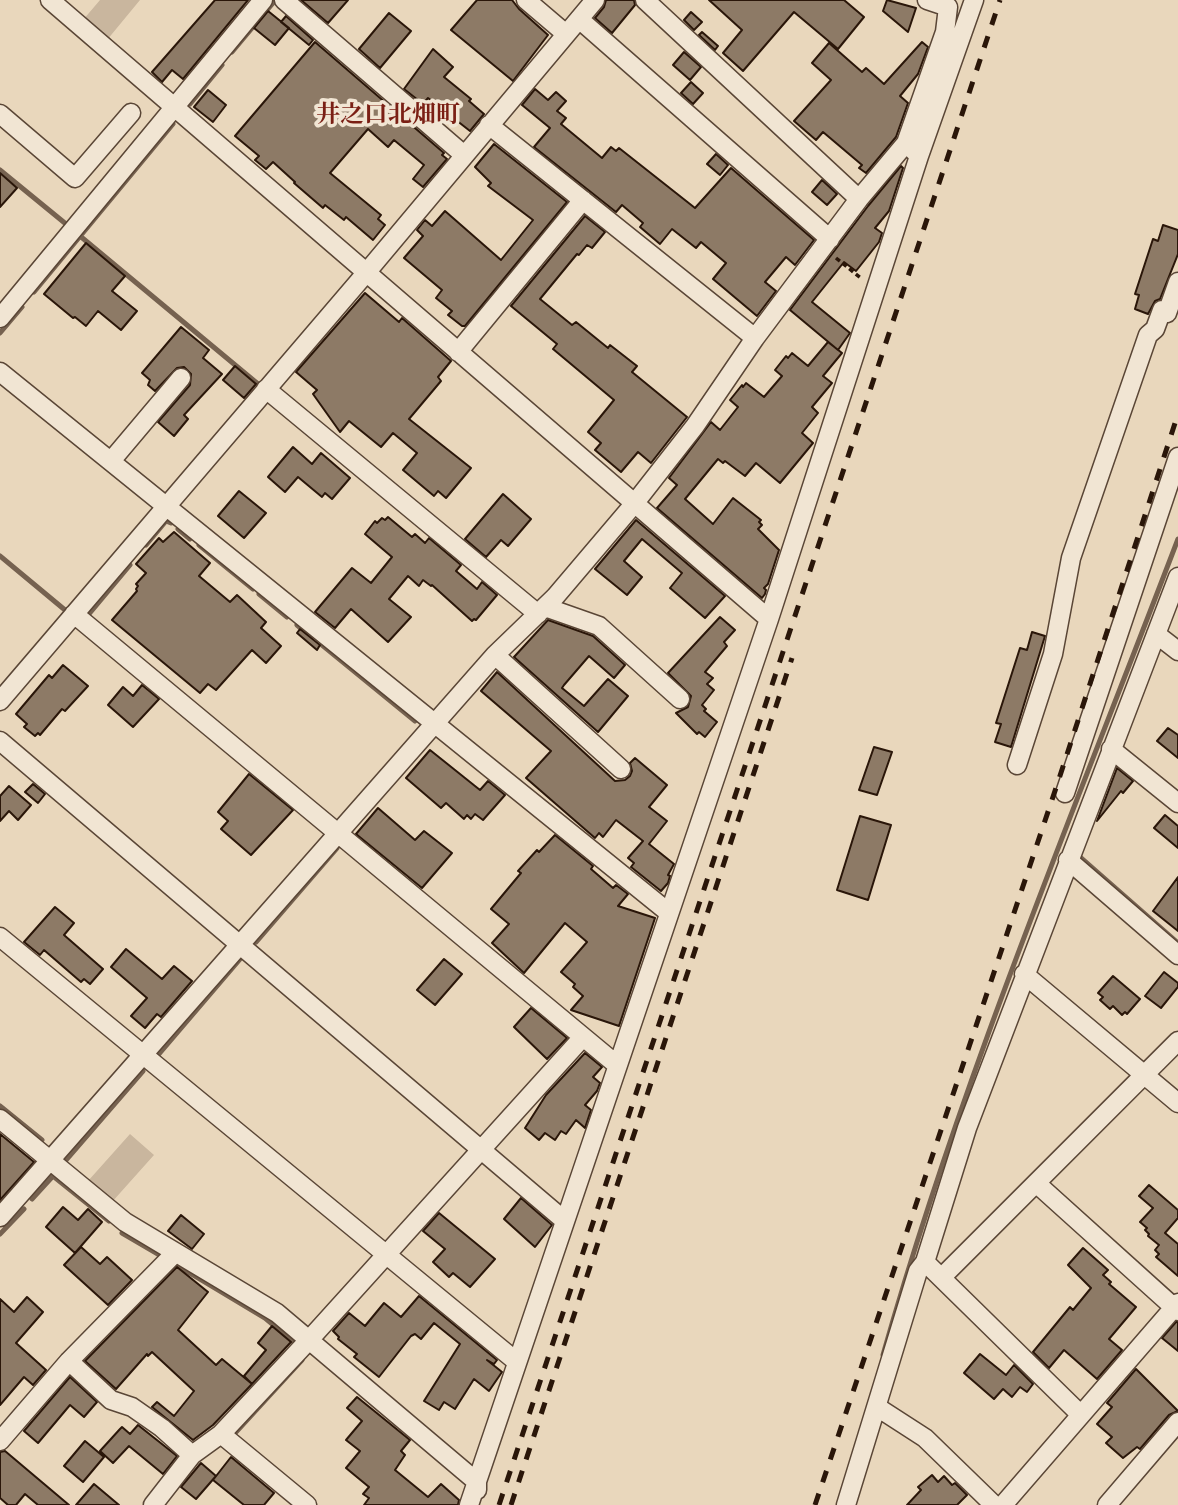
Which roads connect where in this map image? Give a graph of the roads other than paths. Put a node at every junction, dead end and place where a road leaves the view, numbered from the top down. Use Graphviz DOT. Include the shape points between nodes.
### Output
graph roads {
  1 [pos="50,0"];
  2 [pos="263,0"];
  3 [pos="284,0"];
  4 [pos="526,0"];
  5 [pos="595,0"];
  6 [pos="645,0"];
  7 [pos="927,0"];
  8 [pos="974,0"];
  9 [pos="953,3"];
  10 [pos="579,19"];
  11 [pos="566,34"];
  12 [pos="175,107"];
  13 [pos="131,113"];
  14 [pos="0,114"];
  15 [pos="489,125"];
  16 [pos="906,143"];
  17 [pos="464,155"];
  18 [pos="919,156"];
  19 [pos="859,199"];
  20 [pos="583,200"];
  21 [pos="826,243"];
  22 [pos="366,273"];
  23 [pos="1178,282"];
  24 [pos="0,318"];
  25 [pos="755,338"];
  26 [pos="458,352"];
  27 [pos="0,372"];
  28 [pos="181,378"];
  29 [pos="266,389"];
  30 [pos="1178,457"];
  31 [pos="111,461"];
  32 [pos="634,504"];
  33 [pos="165,505"];
  34 [pos="1178,577"];
  35 [pos="542,610"];
  36 [pos="74,614"];
  37 [pos="769,619"];
  38 [pos="1156,634"];
  39 [pos="1178,651"];
  40 [pos="495,655"];
  41 [pos="680,699"];
  42 [pos="0,701"];
  43 [pos="435,724"];
  44 [pos="0,741"];
  45 [pos="1111,749"];
  46 [pos="1017,765"];
  47 [pos="621,769"];
  48 [pos="1065,793"];
  49 [pos="1178,803"];
  50 [pos="338,834"];
  51 [pos="1068,860"];
  52 [pos="668,912"];
  53 [pos="0,937"];
  54 [pos="240,945"];
  55 [pos="1178,955"];
  56 [pos="1024,974"];
  57 [pos="583,1037"];
  58 [pos="1178,1041"];
  59 [pos="144,1055"];
  60 [pos="617,1065"];
  61 [pos="1144,1075"];
  62 [pos="1178,1103"];
  63 [pos="0,1119"];
  64 [pos="481,1149"];
  65 [pos="51,1161"];
  66 [pos="1036,1183"];
  67 [pos="0,1217"];
  68 [pos="565,1220"];
  69 [pos="175,1253"];
  70 [pos="387,1254"];
  71 [pos="925,1262"];
  72 [pos="942,1277"];
  73 [pos="1177,1307"];
  74 [pos="309,1340"];
  75 [pos="69,1361"];
  76 [pos="517,1362"];
  77 [pos="877,1407"];
  78 [pos="1081,1415"];
  79 [pos="1178,1422"];
  80 [pos="221,1434"];
  81 [pos="0,1441"];
  82 [pos="192,1455"];
  83 [pos="477,1482"];
  84 [pos="153,1505"];
  85 [pos="307,1505"];
  86 [pos="468,1505"];
  87 [pos="477,1505"];
  88 [pos="846,1505"];
  89 [pos="994,1505"];
  90 [pos="1003,1505"];
  91 [pos="1107,1505"];
  1 -- 12 [label="street"];
  2 -- 12 [label="street"];
  3 -- 17 [label="street"];
  4 -- 11 [label="street"];
  5 -- 10 [label="street"];
  6 -- 19 [label="street"];
  7 -- 9 [label="street"];
  8 -- 18 [label="street"];
  9 -- 16 [label="street"];
  10 -- 11 [label="street"];
  10 -- 21 [label="street"];
  11 -- 15 [label="street"];
  12 -- 22 [label="street"];
  12 -- 24 [label="street"];
  13 -- 14 [label="street" via="75,178"];
  15 -- 17 [label="street"];
  15 -- 20 [label="street"];
  16 -- 18 [label="street"];
  16 -- 19 [label="street"];
  17 -- 22 [label="street"];
  18 -- 37 [label="street"];
  19 -- 21 [label="street"];
  20 -- 25 [label="street"];
  20 -- 26 [label="street"];
  21 -- 25 [label="street"];
  22 -- 26 [label="street"];
  22 -- 29 [label="street"];
  23 -- 46 [label="street" via="1167,313 1162,310 1148,335 1071,558 1053,653"];
  25 -- 32 [label="street"];
  26 -- 32 [label="street"];
  27 -- 31 [label="street"];
  28 -- 31 [label="street"];
  29 -- 33 [label="street"];
  29 -- 35 [label="street"];
  30 -- 48 [label="street"];
  31 -- 33 [label="street"];
  32 -- 35 [label="street"];
  32 -- 37 [label="street"];
  33 -- 36 [label="street"];
  33 -- 43 [label="street"];
  34 -- 38 [label="street"];
  35 -- 40 [label="street"];
  35 -- 41 [label="street" via="599,626"];
  36 -- 42 [label="street"];
  36 -- 50 [label="street"];
  37 -- 52 [label="street"];
  38 -- 39 [label="street"];
  38 -- 45 [label="street"];
  40 -- 43 [label="street"];
  40 -- 47 [label="street"];
  43 -- 50 [label="street"];
  43 -- 52 [label="street"];
  44 -- 54 [label="street"];
  45 -- 49 [label="street"];
  45 -- 51 [label="street"];
  50 -- 54 [label="street"];
  50 -- 57 [label="street"];
  51 -- 55 [label="street"];
  51 -- 56 [label="street"];
  52 -- 60 [label="street"];
  53 -- 59 [label="street"];
  54 -- 59 [label="street"];
  54 -- 64 [label="street"];
  56 -- 61 [label="street"];
  56 -- 71 [label="street" via="967,1128"];
  57 -- 60 [label="street"];
  57 -- 64 [label="street"];
  58 -- 61 [label="street"];
  59 -- 65 [label="street"];
  59 -- 70 [label="street"];
  60 -- 68 [label="street"];
  61 -- 62 [label="street"];
  61 -- 66 [label="street"];
  63 -- 65 [label="street"];
  64 -- 68 [label="street"];
  64 -- 70 [label="street"];
  65 -- 67 [label="street"];
  65 -- 69 [label="street" via="124,1222"];
  66 -- 72 [label="street"];
  66 -- 73 [label="street"];
  68 -- 76 [label="street"];
  69 -- 74 [label="street" via="277,1313"];
  69 -- 75 [label="street"];
  70 -- 74 [label="street"];
  70 -- 76 [label="street"];
  71 -- 72 [label="street"];
  71 -- 77 [label="street" via="918,1271"];
  72 -- 78 [label="street"];
  73 -- 78 [label="street"];
  74 -- 80 [label="street"];
  74 -- 83 [label="street"];
  75 -- 81 [label="street"];
  75 -- 82 [label="street" via="111,1400 132,1407"];
  76 -- 83 [label="street"];
  77 -- 88 [label="street"];
  77 -- 89 [label="street" via="925,1438"];
  78 -- 90 [label="street"];
  79 -- 91 [label="street"];
  80 -- 82 [label="street"];
  80 -- 85 [label="street"];
  82 -- 84 [label="street"];
  83 -- 86 [label="street"];
  83 -- 87 [label="street"];
}
